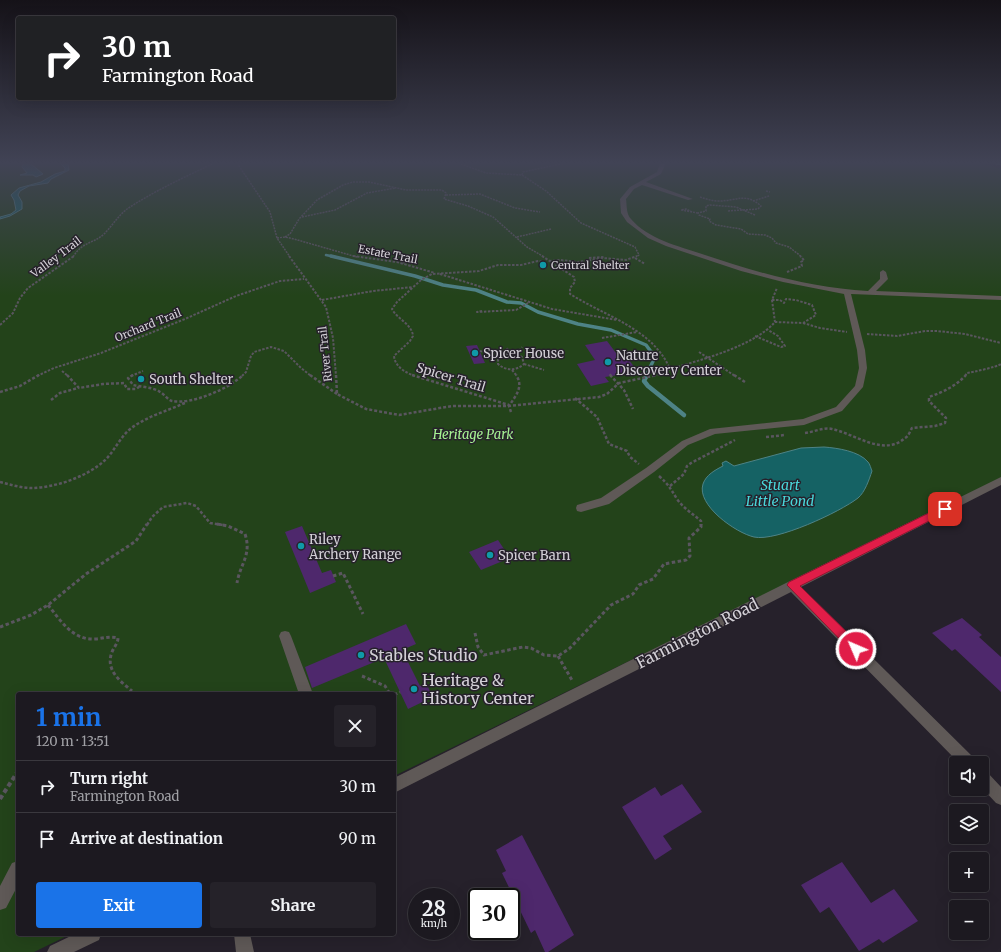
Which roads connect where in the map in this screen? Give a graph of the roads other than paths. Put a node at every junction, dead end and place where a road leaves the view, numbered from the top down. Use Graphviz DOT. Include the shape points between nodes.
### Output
graph roads {
  1 [pos="623,207"];
  2 [pos="883,272"];
  3 [pos="847,292"];
  4 [pos="871,292"];
  5 [pos="999,299"];
  6 [pos="1001,481"];
  7 [pos="581,508"];
  8 [pos="792,585"];
  9 [pos="284,636"];
  10 [pos="305,692"];
  11 [pos="962,756"];
  12 [pos="396,785"];
  13 [pos="989,785"];
  14 [pos="1001,798"];
  15 [pos="16,873"];
  16 [pos="0,902"];
  17 [pos="89,936"];
  18 [pos="242,936"];
  19 [pos="56,952"];
  20 [pos="245,952"];
  1 -- 3 [label="street" via="629,221 650,237 668,245 743,270"];
  2 -- 4 [label="street" via="884,279"];
  3 -- 4 [label="street"];
  3 -- 7 [label="street" via="863,368 859,387 839,409 804,422 713,431 685,442 605,501"];
  4 -- 5 [label="street"];
  6 -- 8 [label="street, Farmington Road"];
  8 -- 11 [label="street"];
  8 -- 12 [label="street, Farmington Road"];
  9 -- 10 [label="street"];
  13 -- 14 [label="street"];
  15 -- 16 [label="street"];
  17 -- 19 [label="street"];
  18 -- 20 [label="street"];
}
